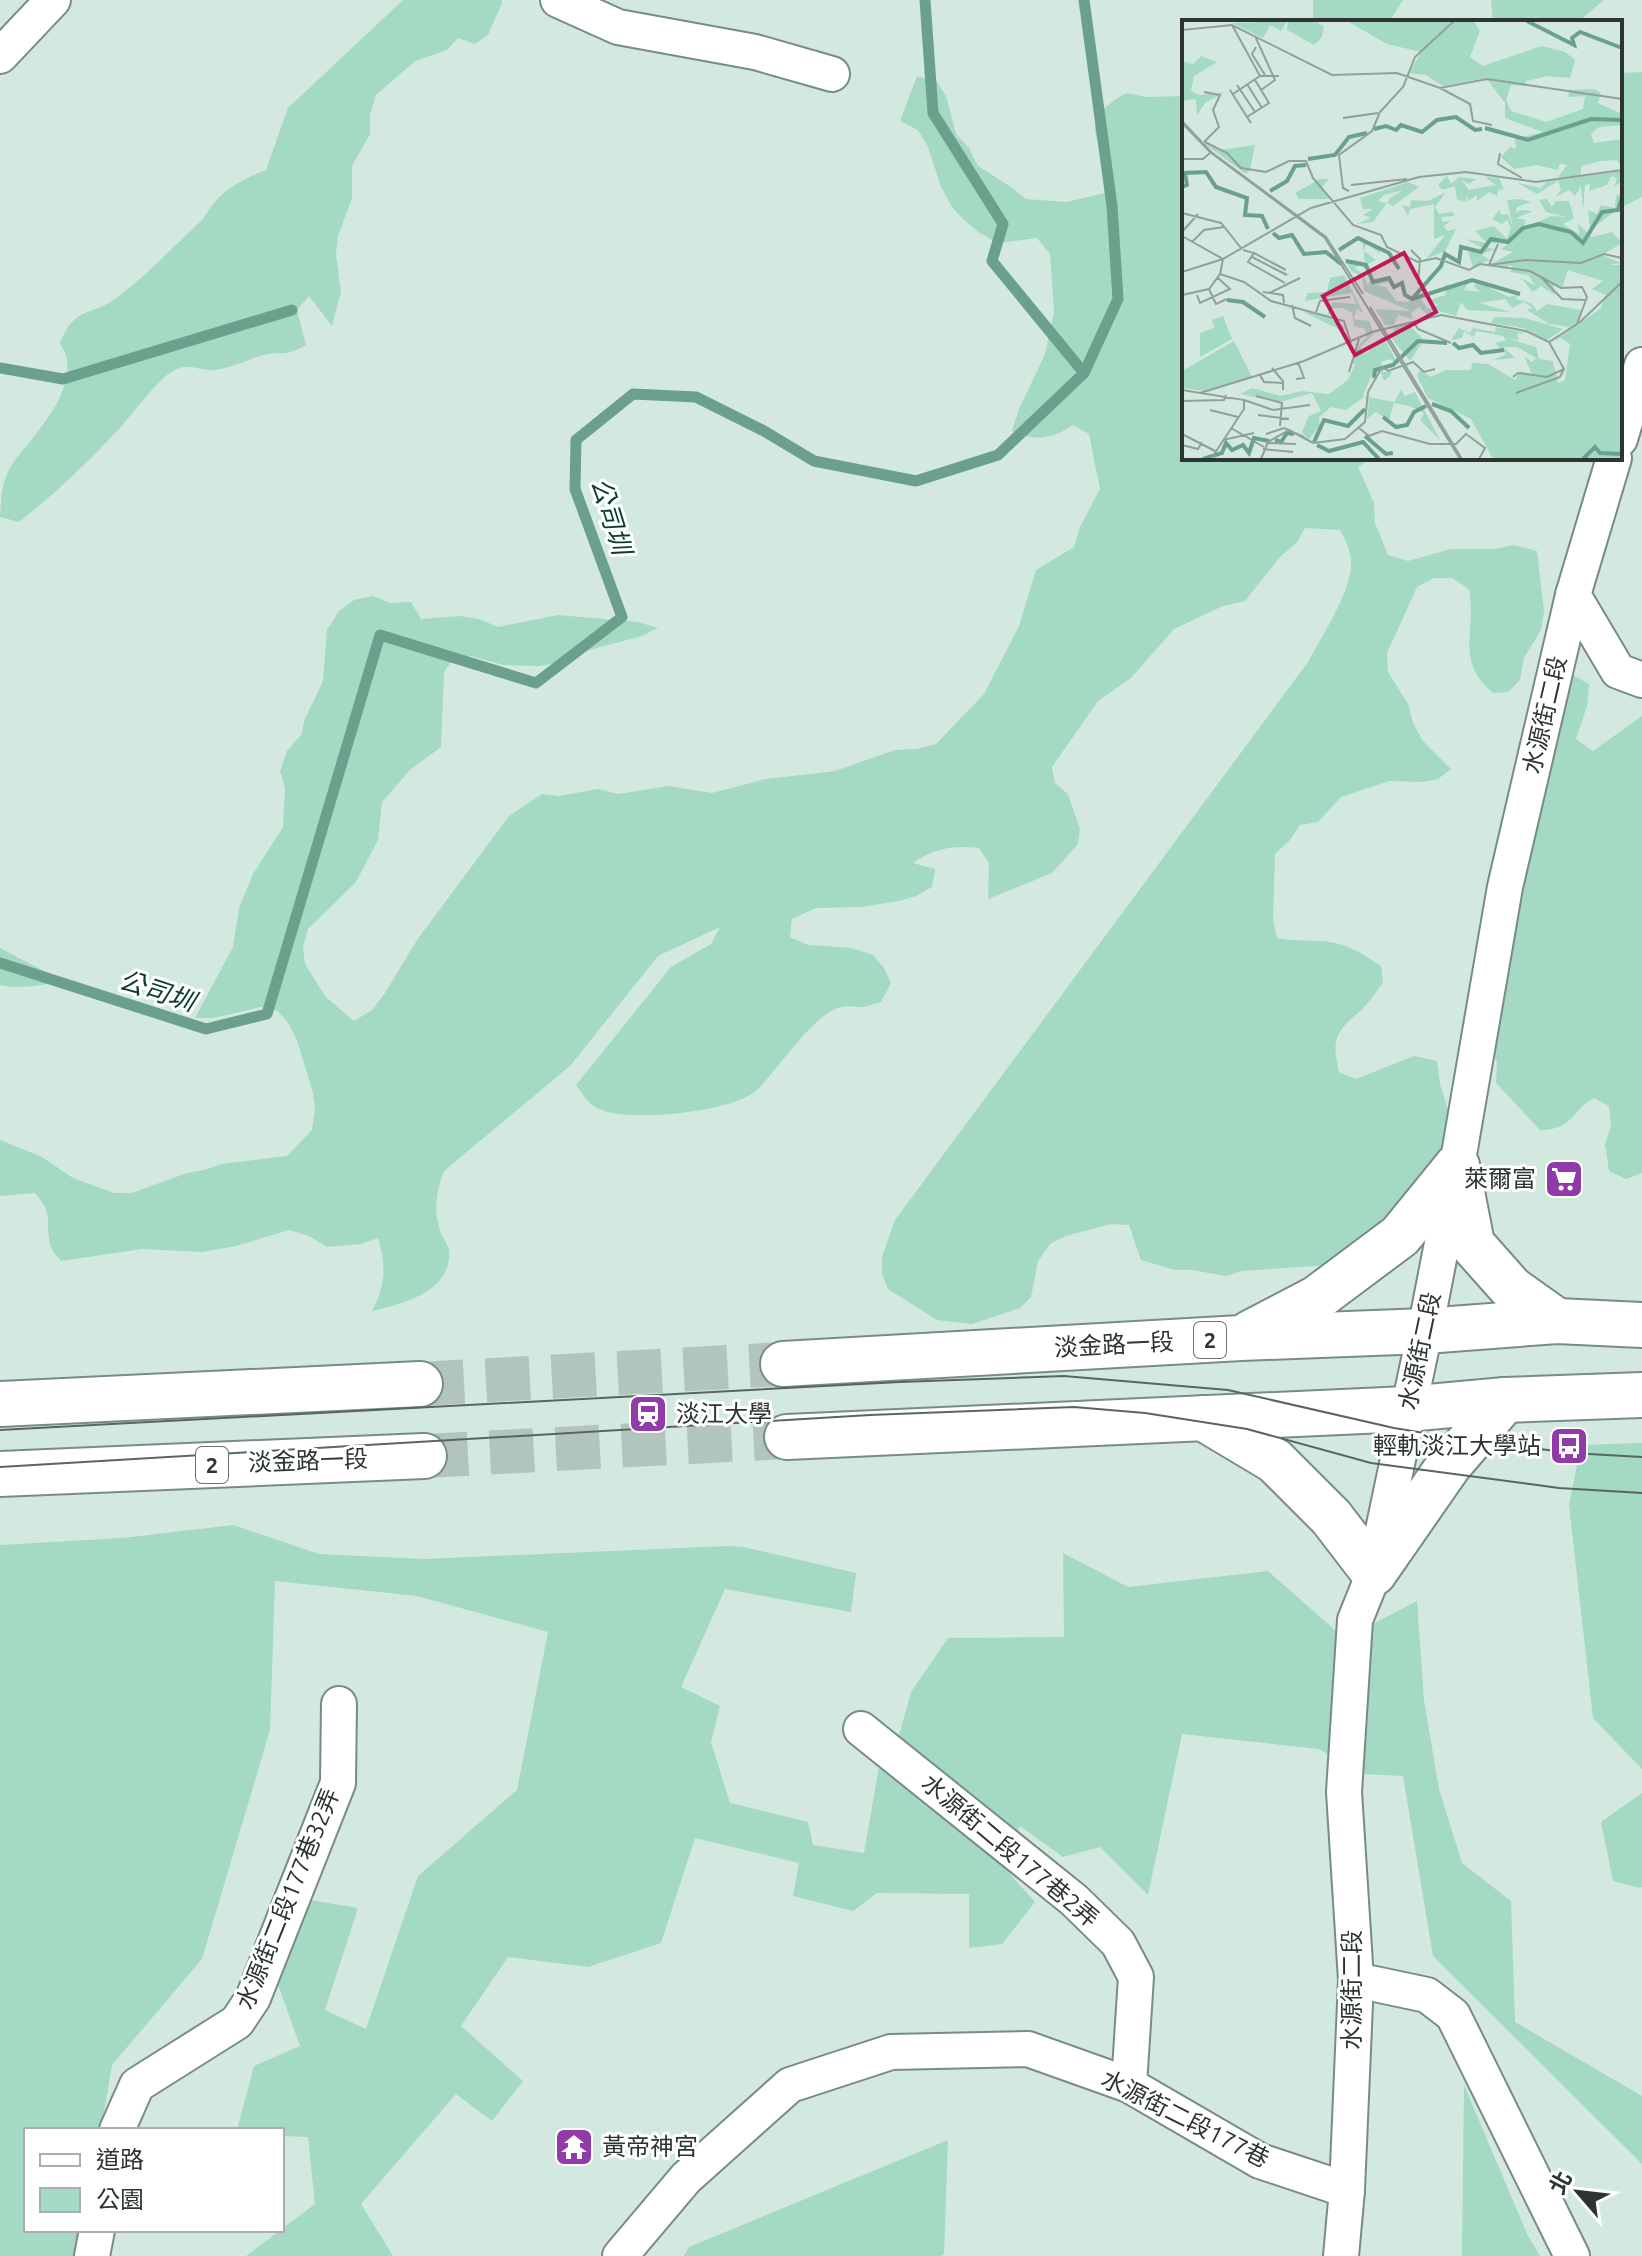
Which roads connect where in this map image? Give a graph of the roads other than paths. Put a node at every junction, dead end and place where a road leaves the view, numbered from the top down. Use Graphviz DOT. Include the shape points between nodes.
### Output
graph roads {
  1 [pos="53,0"];
  2 [pos="558,0"];
  3 [pos="0,56"];
  4 [pos="832,74"];
  5 [pos="1642,365"];
  6 [pos="1622,432"];
  7 [pos="1613,460"];
  8 [pos="1573,595"];
  9 [pos="1642,680"];
  10 [pos="1457,1166"];
  11 [pos="1557,1321"];
  12 [pos="1640,1325"];
  13 [pos="1425,1331"];
  14 [pos="1241,1338"];
  15 [pos="783,1364"];
  16 [pos="420,1384"];
  17 [pos="1639,1395"];
  18 [pos="1505,1400"];
  19 [pos="0,1404"];
  20 [pos="1407,1409"];
  21 [pos="1203,1418"];
  22 [pos="787,1437"];
  23 [pos="424,1456"];
  24 [pos="0,1474"];
  25 [pos="1374,1573"];
  26 [pos="339,1704"];
  27 [pos="861,1729"];
  28 [pos="1356,1980"];
  29 [pos="1129,2085"];
  30 [pos="118,2128"];
  31 [pos="1347,2190"];
  32 [pos="97,2232"];
  33 [pos="92,2256"];
  34 [pos="620,2256"];
  35 [pos="1341,2256"];
  36 [pos="1572,2256"];
  1 -- 3 [label="street"];
  2 -- 4 [label="street" via="618,27 755,52"];
  5 -- 6 [label="street"];
  7 -- 8 [label="street, 水源街二段"];
  8 -- 9 [label="street" via="1618,671"];
  8 -- 10 [label="street, 水源街二段" via="1505,887"];
  10 -- 11 [label="main road" via="1472,1244 1512,1289"];
  10 -- 13 [label="street, 水源街二段"];
  10 -- 14 [label="main road" via="1400,1236 1317,1298"];
  11 -- 12 [label="main road, 淡金路一段 / 2"];
  11 -- 13 [label="main road, 淡金路一段 / 2"];
  13 -- 14 [label="main road, 淡金路一段 / 2"];
  13 -- 20 [label="street, 水源街二段"];
  14 -- 15 [label="main road, 淡金路一段 / 2"];
  16 -- 19 [label="main road"];
  17 -- 18 [label="main road"];
  18 -- 20 [label="main road"];
  18 -- 25 [label="main road" via="1449,1465"];
  20 -- 21 [label="main road"];
  20 -- 25 [label="street, 水源街二段"];
  21 -- 22 [label="main road"];
  21 -- 25 [label="main road" via="1275,1461 1331,1517"];
  23 -- 24 [label="main road, 淡金路一段 / 2"];
  25 -- 28 [label="street, 水源街二段" via="1355,1620 1344,1792"];
  26 -- 30 [label="street, 水源街二段177巷32弄" via="338,1783 253,1998 237,2022 137,2085"];
  27 -- 29 [label="street, 水源街二段177巷2弄" via="1074,1900 1118,1943 1136,1977"];
  28 -- 31 [label="street, 水源街二段"];
  28 -- 36 [label="street" via="1427,1995 1453,2015"];
  29 -- 31 [label="street, 水源街二段177巷" via="1260,2161"];
  29 -- 34 [label="street, 水源街二段177巷" via="1028,2049 891,2052 790,2085 686,2178"];
  31 -- 35 [label="street, 水源街二段"];
  32 -- 33 [label="street"];
}
